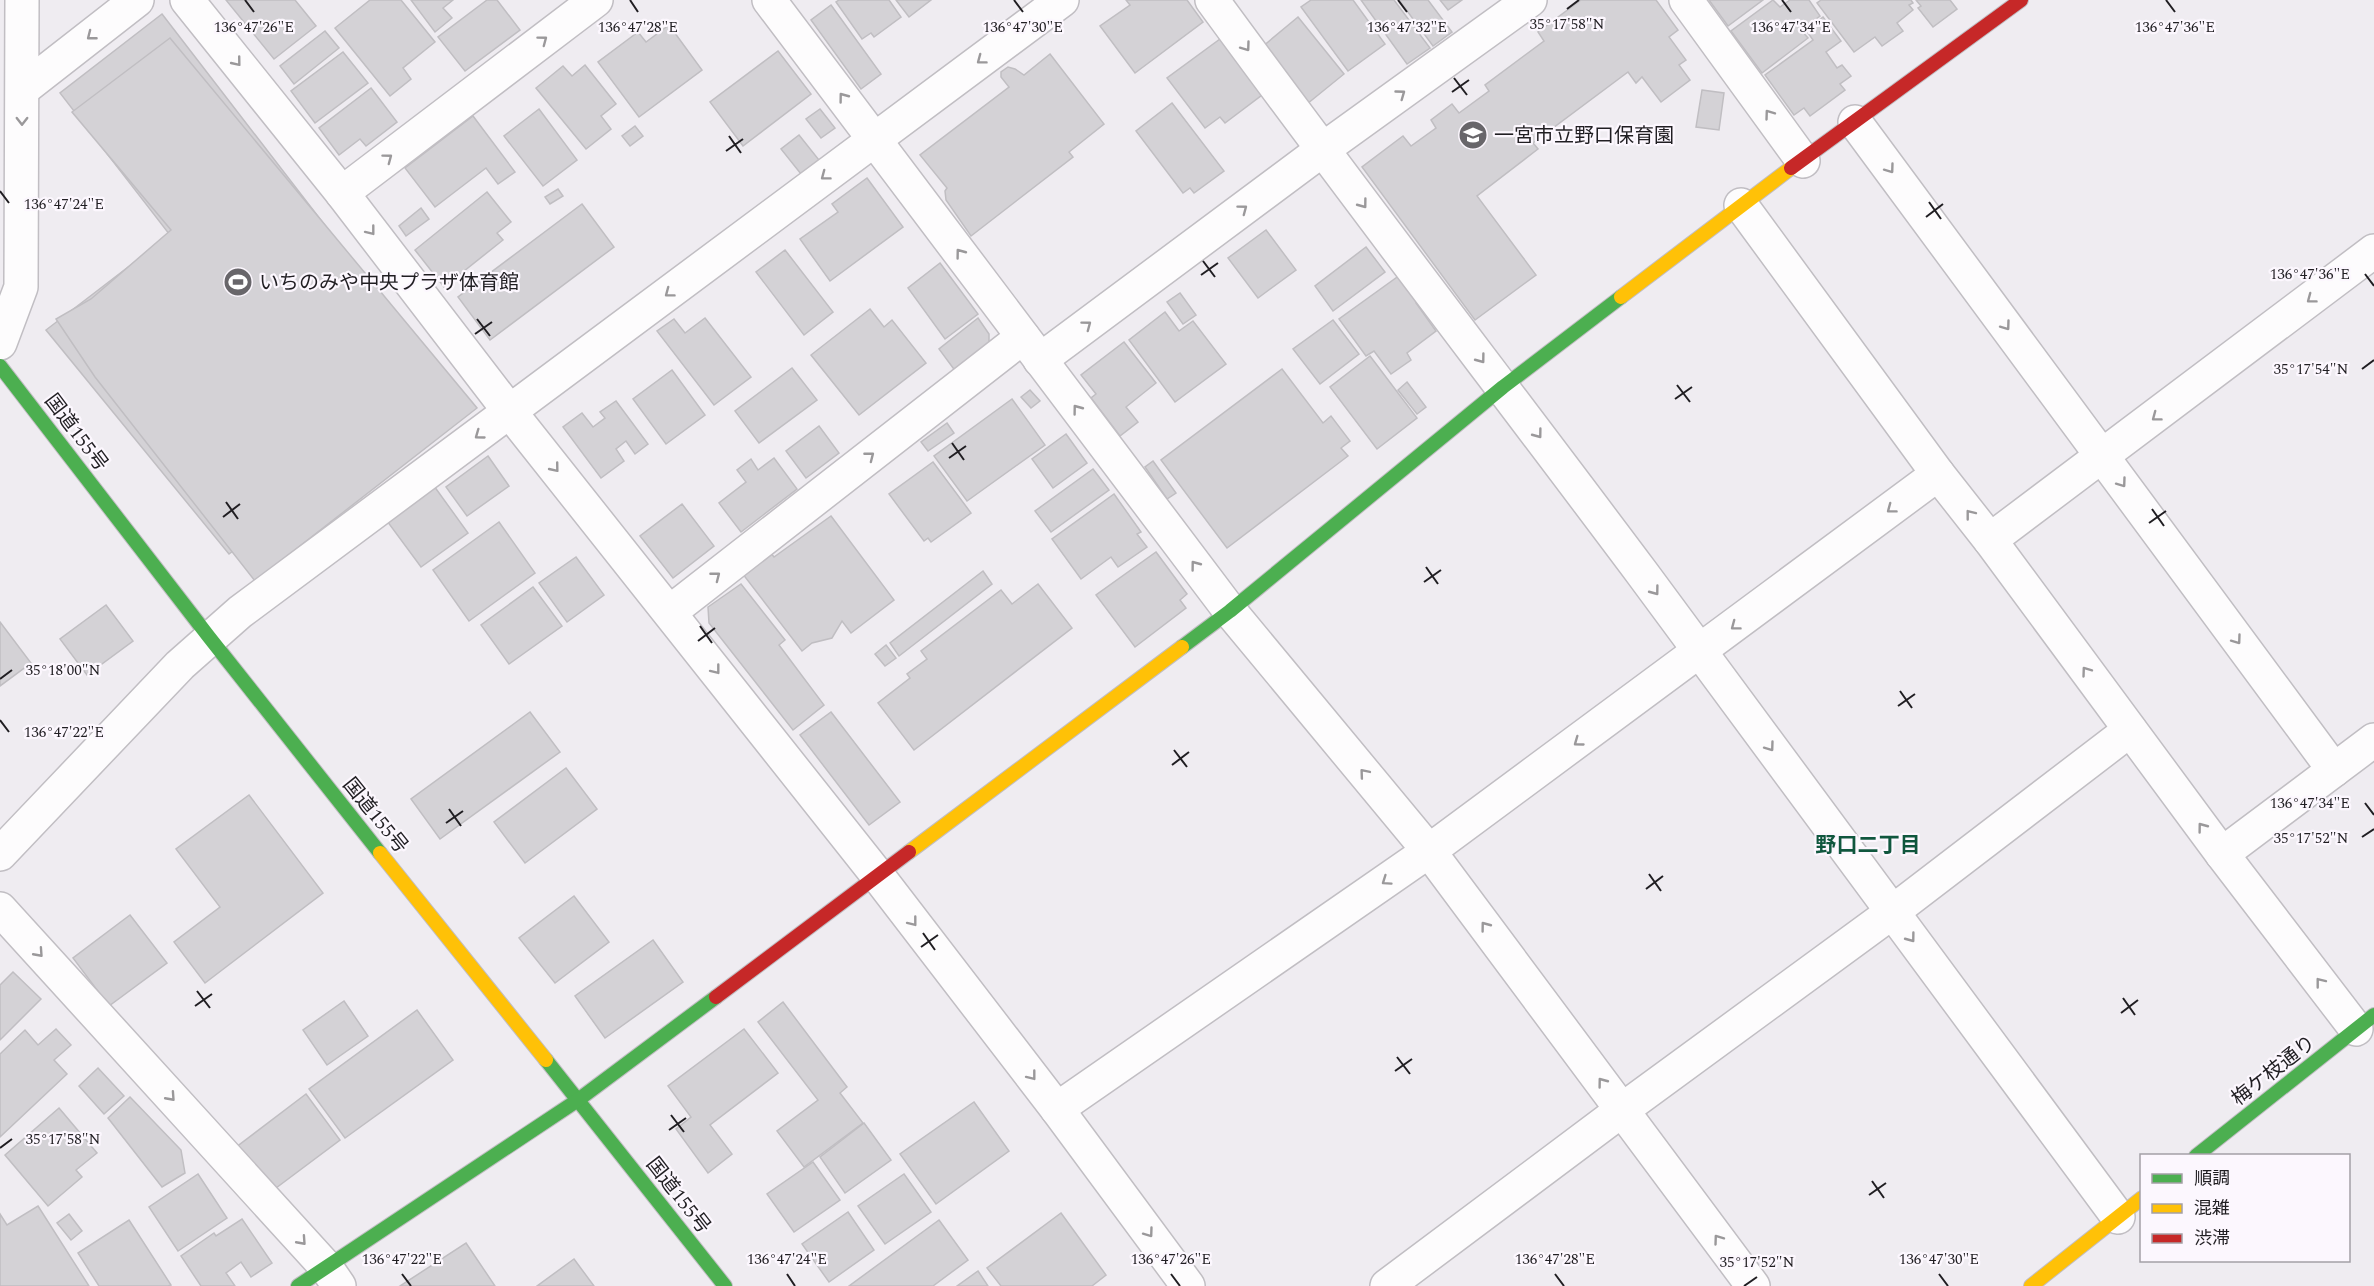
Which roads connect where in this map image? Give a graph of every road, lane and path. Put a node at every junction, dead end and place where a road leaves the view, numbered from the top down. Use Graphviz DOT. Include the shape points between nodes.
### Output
graph roads {
  1 [pos="22,0"];
  2 [pos="137,0"];
  3 [pos="187,0"];
  4 [pos="596,0"];
  5 [pos="769,0"];
  6 [pos="1062,0"];
  7 [pos="1212,0"];
  8 [pos="1530,0"];
  9 [pos="1686,0"];
  10 [pos="2021,0"];
  11 [pos="22,89"];
  12 [pos="1855,122"];
  13 [pos="874,139"];
  14 [pos="1322,150"];
  15 [pos="1803,161"];
  16 [pos="342,193"];
  17 [pos="1741,206"];
  18 [pos="2374,251"];
  19 [pos="0,343"];
  20 [pos="1031,348"];
  21 [pos="0,366"];
  22 [pos="1503,387"];
  23 [pos="510,412"];
  24 [pos="2103,457"];
  25 [pos="1938,474"];
  26 [pos="1990,540"];
  27 [pos="1230,611"];
  28 [pos="670,612"];
  29 [pos="209,637"];
  30 [pos="1700,651"];
  31 [pos="2130,730"];
  32 [pos="2374,740"];
  33 [pos="2334,770"];
  34 [pos="1429,851"];
  35 [pos="0,854"];
  36 [pos="2222,854"];
  37 [pos="878,876"];
  38 [pos="0,909"];
  39 [pos="1891,913"];
  40 [pos="2365,1022"];
  41 [pos="578,1100"];
  42 [pos="1057,1108"];
  43 [pos="1622,1110"];
  44 [pos="2197,1154"];
  45 [pos="2130,1207"];
  46 [pos="333,1276"];
  47 [pos="297,1286"];
  48 [pos="725,1286"];
  49 [pos="1188,1286"];
  50 [pos="1387,1286"];
  51 [pos="1753,1286"];
  52 [pos="2031,1286"];
  1 -- 11 [label="street"];
  2 -- 11 [label="street, one-way"];
  3 -- 16 [label="street, one-way"];
  16 -- 4 [label="street, one-way"];
  13 -- 5 [label="street, one-way"];
  6 -- 13 [label="street, one-way"];
  7 -- 14 [label="street, one-way"];
  14 -- 8 [label="street, one-way"];
  15 -- 9 [label="street, one-way"];
  10 -- 12 [label="main road"];
  11 -- 19 [label="street, one-way" via="21,287"];
  12 -- 15 [label="main road"];
  12 -- 24 [label="street, one-way"];
  20 -- 13 [label="street, one-way"];
  13 -- 23 [label="street, one-way"];
  20 -- 14 [label="street, one-way"];
  14 -- 22 [label="street, one-way"];
  15 -- 17 [label="main road"];
  16 -- 23 [label="street, one-way"];
  17 -- 22 [label="main road"];
  17 -- 25 [label="street"];
  18 -- 24 [label="street, one-way"];
  27 -- 20 [label="street, one-way"];
  28 -- 20 [label="street, one-way"];
  21 -- 29 [label="main road, 国道155号"];
  22 -- 27 [label="main road"];
  22 -- 30 [label="street, one-way"];
  23 -- 28 [label="street, one-way"];
  23 -- 29 [label="street, one-way"];
  24 -- 26 [label="street"];
  24 -- 33 [label="street, one-way"];
  26 -- 25 [label="street, one-way"];
  25 -- 30 [label="street, one-way"];
  31 -- 26 [label="street, one-way"];
  34 -- 27 [label="street, one-way"];
  27 -- 37 [label="main road"];
  28 -- 37 [label="street, one-way"];
  29 -- 35 [label="street"];
  29 -- 41 [label="main road, 国道155号"];
  30 -- 34 [label="street, one-way"];
  30 -- 39 [label="street, one-way"];
  36 -- 31 [label="street, one-way"];
  31 -- 39 [label="street"];
  32 -- 33 [label="street"];
  33 -- 36 [label="street"];
  34 -- 42 [label="street, one-way"];
  43 -- 34 [label="street, one-way"];
  40 -- 36 [label="street, one-way"];
  37 -- 41 [label="main road"];
  37 -- 42 [label="street, one-way"];
  38 -- 46 [label="street, one-way"];
  39 -- 43 [label="street"];
  39 -- 45 [label="street, one-way"];
  40 -- 44 [label="main road, 梅ケ枝通り"];
  41 -- 46 [label="main road"];
  41 -- 48 [label="main road, 国道155号"];
  42 -- 49 [label="street, one-way"];
  43 -- 50 [label="street"];
  51 -- 43 [label="street, one-way"];
  45 -- 52 [label="main road"];
  46 -- 47 [label="main road"];
}
